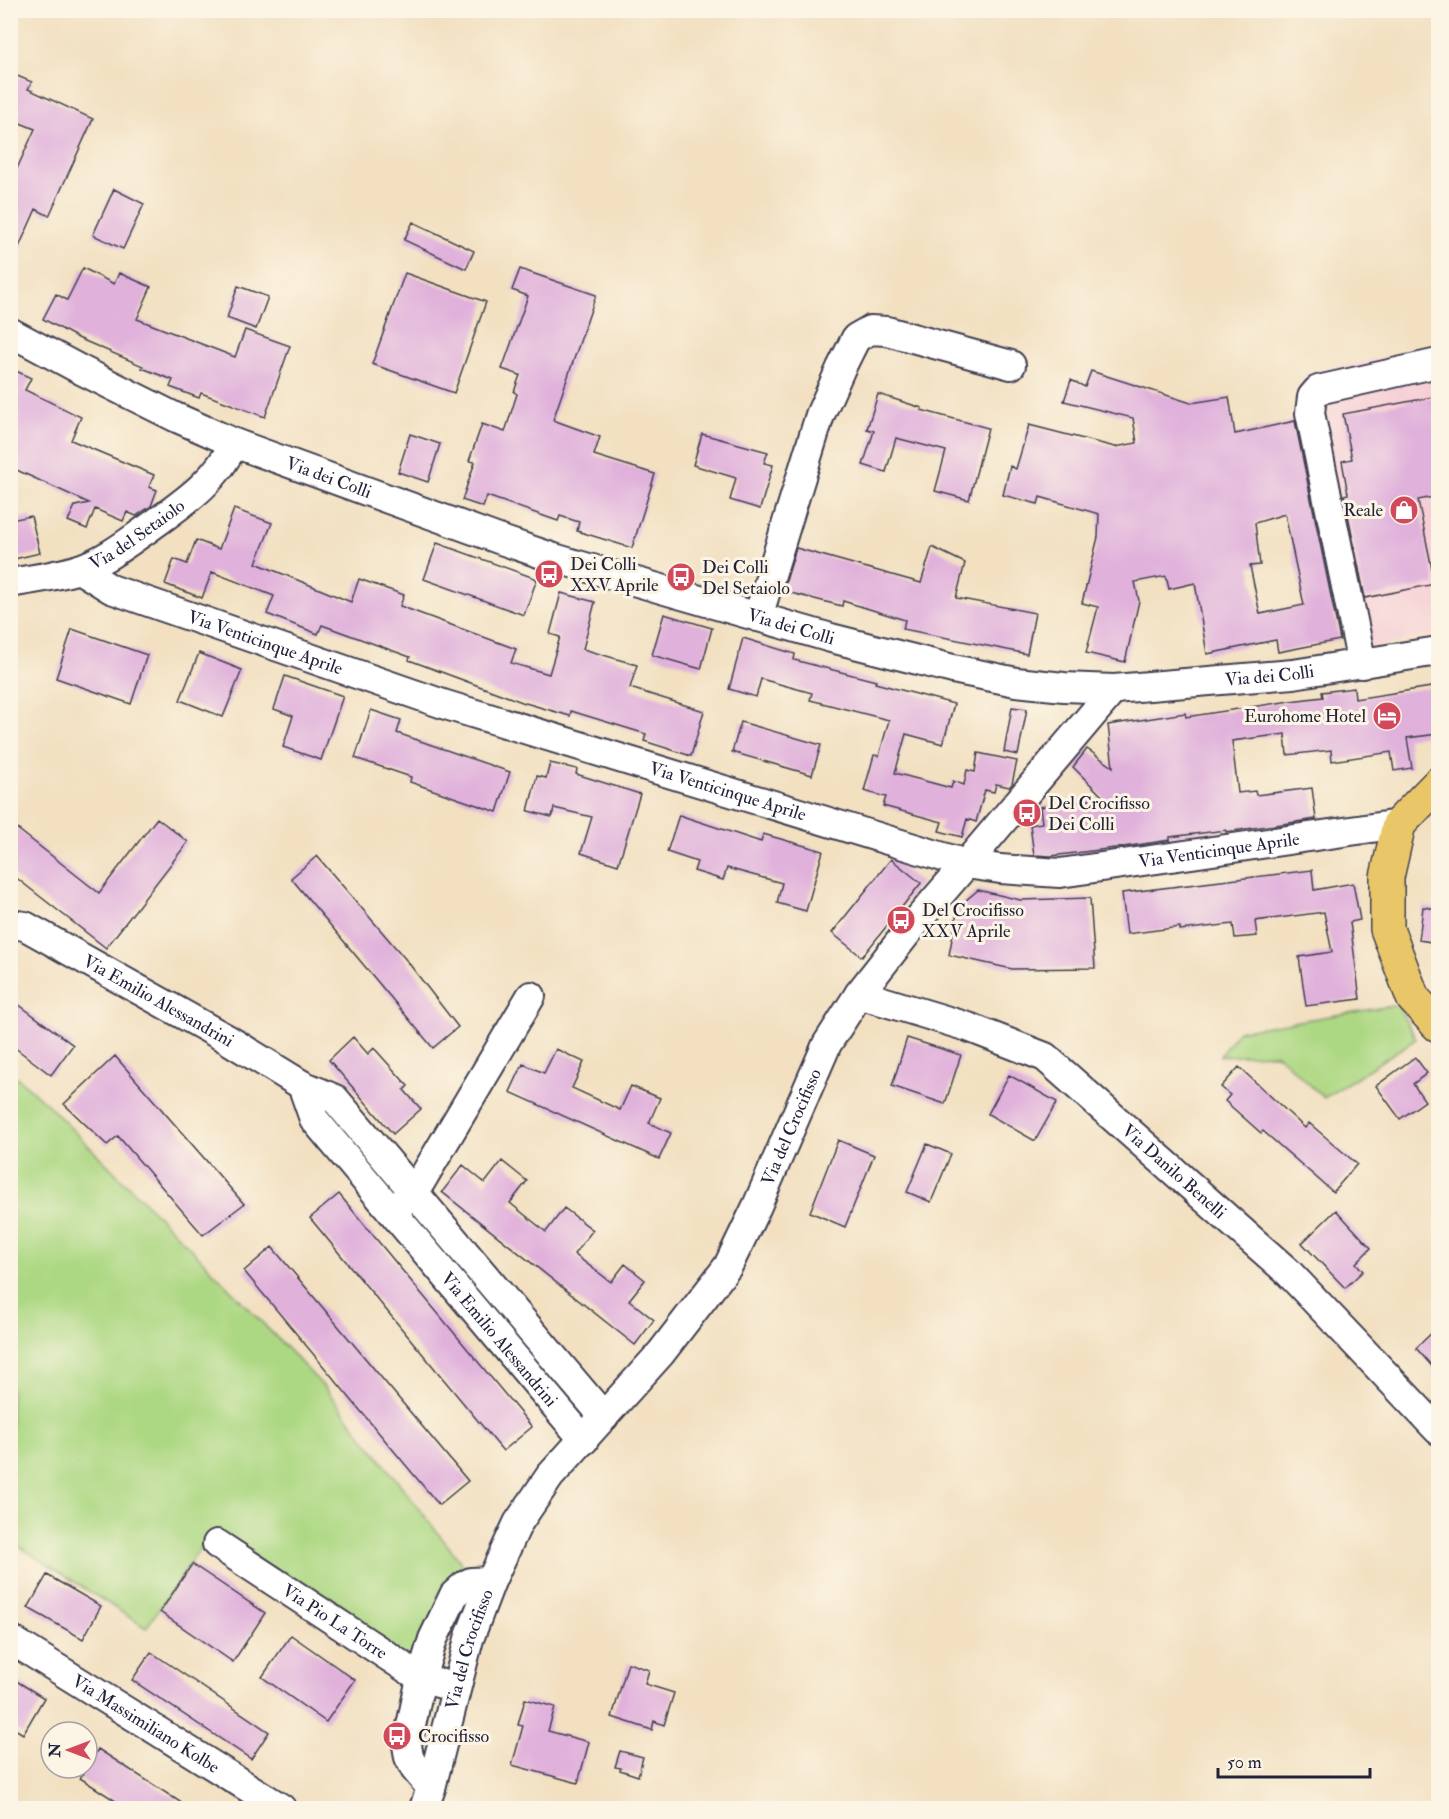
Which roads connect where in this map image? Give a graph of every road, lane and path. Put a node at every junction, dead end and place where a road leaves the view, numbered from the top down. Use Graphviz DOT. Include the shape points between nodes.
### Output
graph roads {
  1 [pos="10,332"];
  2 [pos="1438,363"];
  3 [pos="1011,365"];
  4 [pos="234,443"];
  5 [pos="79,569"];
  6 [pos="10,583"];
  7 [pos="758,617"];
  8 [pos="1438,651"];
  9 [pos="1362,664"];
  10 [pos="1114,689"];
  11 [pos="1438,784"];
  12 [pos="1399,824"];
  13 [pos="966,864"];
  14 [pos="10,924"];
  15 [pos="859,994"];
  16 [pos="531,996"];
  17 [pos="1438,1025"];
  18 [pos="302,1085"];
  19 [pos="414,1193"];
  20 [pos="391,1211"];
  21 [pos="604,1418"];
  22 [pos="1438,1430"];
  23 [pos="584,1440"];
  24 [pos="217,1544"];
  25 [pos="491,1581"];
  26 [pos="10,1639"];
  27 [pos="421,1678"];
  28 [pos="456,1688"];
  29 [pos="427,1798"];
  30 [pos="281,1809"];
  1 -- 4 [label="street, Via dei Colli"];
  2 -- 9 [label="street" via="1318,390 1312,397 1310,413"];
  3 -- 7 [label="street" via="887,331 870,330 856,338 820,415"];
  4 -- 5 [label="street, Via del Setaiolo" via="196,494 109,557"];
  4 -- 7 [label="street, Via dei Colli" via="504,542"];
  5 -- 6 [label="street, Via del Setaiolo"];
  5 -- 13 [label="street, Via Venticinque Aprile" via="111,590 446,705"];
  7 -- 10 [label="street, Via dei Colli" via="1016,682"];
  8 -- 9 [label="street, Via dei Colli"];
  9 -- 10 [label="street, Via dei Colli" via="1293,674"];
  10 -- 13 [label="street, Via del Crocifisso"];
  11 -- 12 [label="main road"];
  12 -- 13 [label="street, Via Venticinque Aprile" via="1060,873"];
  12 -- 17 [label="main road" via="1387,877 1387,929 1413,998"];
  13 -- 15 [label="street, Via del Crocifisso"];
  14 -- 18 [label="street, Via Emilio Alessandrini" via="25,926"];
  15 -- 21 [label="street, Via del Crocifisso" via="827,1044 728,1266 661,1353"];
  15 -- 22 [label="street, Via Danilo Benelli" via="1045,1057 1289,1273"];
  16 -- 19 [label="street"];
  18 -- 19 [label="street, Via Emilio Alessandrini" via="335,1099"];
  18 -- 20 [label="street, Via Emilio Alessandrini" via="314,1119"];
  19 -- 20 [label="street"];
  19 -- 21 [label="street, Via Emilio Alessandrini"];
  20 -- 23 [label="street, Via Emilio Alessandrini"];
  21 -- 23 [label="street, Via del Crocifisso"];
  23 -- 25 [label="street, Via del Crocifisso" via="550,1476 518,1522"];
  24 -- 27 [label="street, Via Pio La Torre"];
  25 -- 27 [label="street, Via del Crocifisso" via="471,1582 454,1595 433,1639"];
  25 -- 28 [label="street, Via del Crocifisso"];
  26 -- 30 [label="street, Via Massimiliano Kolbe"];
  27 -- 28 [label="street, Via Pio La Torre"];
  27 -- 29 [label="street, Via del Crocifisso" via="407,1745"];
  28 -- 29 [label="street, Via del Crocifisso"];
}
